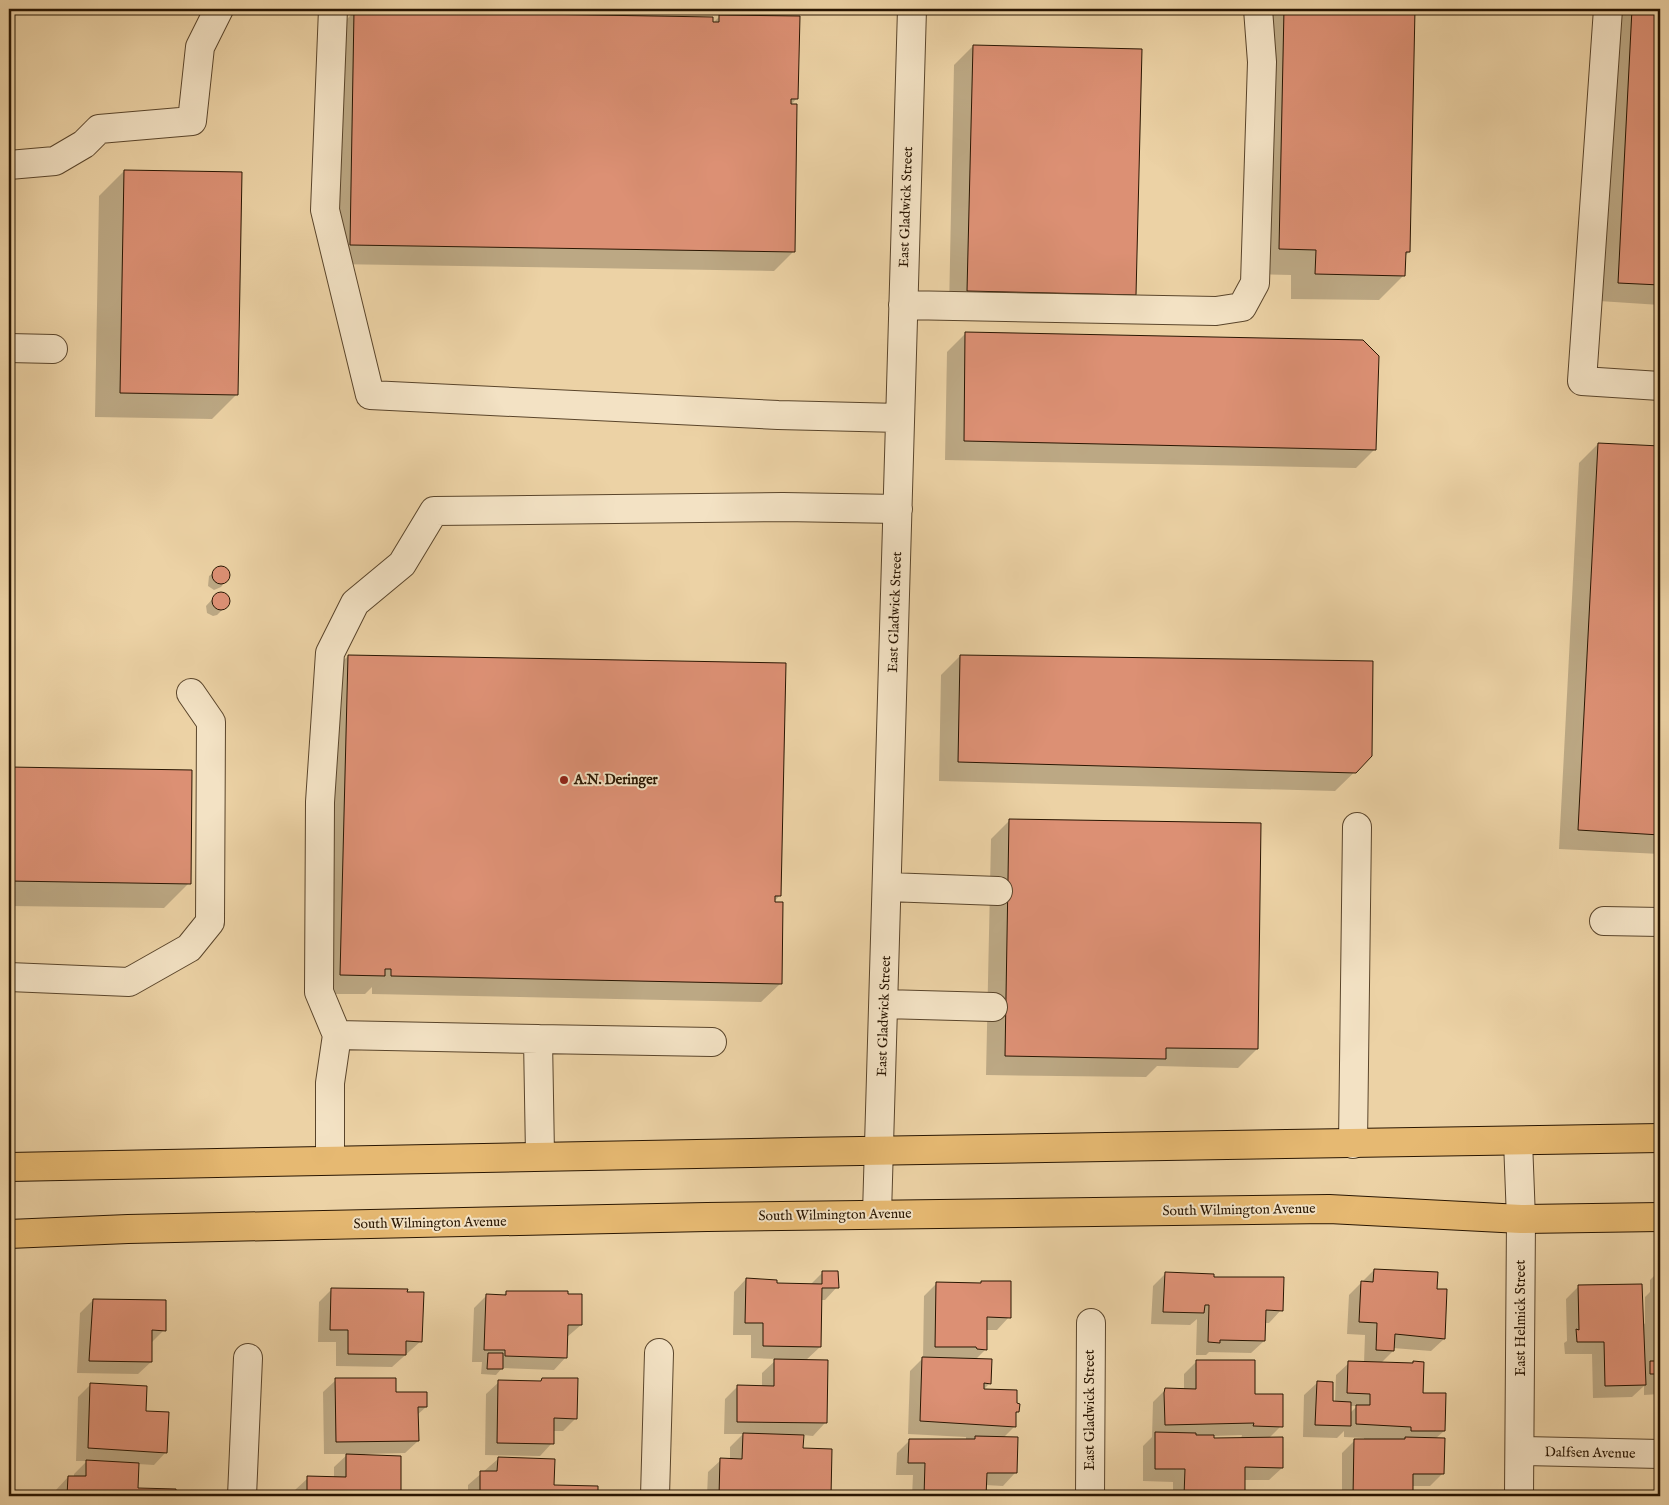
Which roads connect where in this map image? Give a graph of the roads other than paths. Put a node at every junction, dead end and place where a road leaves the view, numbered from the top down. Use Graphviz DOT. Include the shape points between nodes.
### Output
graph roads {
  1 [pos="219,9"];
  2 [pos="333,9"];
  3 [pos="912,9"];
  4 [pos="1258,9"];
  5 [pos="1608,9"];
  6 [pos="9,166"];
  7 [pos="903,305"];
  8 [pos="9,348"];
  9 [pos="53,349"];
  10 [pos="1660,386"];
  11 [pos="900,418"];
  12 [pos="898,509"];
  13 [pos="191,693"];
  14 [pos="1357,827"];
  15 [pos="887,887"];
  16 [pos="998,891"];
  17 [pos="1604,921"];
  18 [pos="1660,922"];
  19 [pos="9,977"];
  20 [pos="884,1004"];
  21 [pos="992,1007"];
  22 [pos="337,1035"];
  23 [pos="538,1040"];
  24 [pos="712,1042"];
  25 [pos="1660,1138"];
  26 [pos="1518,1141"];
  27 [pos="1353,1144"];
  28 [pos="880,1150"];
  29 [pos="540,1155"];
  30 [pos="330,1160"];
  31 [pos="9,1167"];
  32 [pos="877,1214"];
  33 [pos="1660,1217"];
  34 [pos="1521,1219"];
  35 [pos="9,1234"];
  36 [pos="1091,1323"];
  37 [pos="659,1353"];
  38 [pos="248,1358"];
  39 [pos="1520,1452"];
  40 [pos="1660,1454"];
  41 [pos="242,1496"];
  42 [pos="655,1496"];
  43 [pos="1090,1496"];
  44 [pos="1519,1496"];
  1 -- 6 [label="street" via="200,47 192,121 99,129 84,144 55,161"];
  2 -- 11 [label="street" via="325,210 370,396"];
  3 -- 7 [label="street, East Gladwick Street"];
  4 -- 7 [label="street" via="1262,62 1255,283 1242,307 1216,311"];
  5 -- 10 [label="street" via="1582,381"];
  7 -- 11 [label="street, East Gladwick Street"];
  8 -- 9 [label="street"];
  11 -- 12 [label="street, East Gladwick Street"];
  12 -- 15 [label="street, East Gladwick Street"];
  12 -- 22 [label="street" via="434,511 402,564 354,602 330,653 320,802 319,992"];
  13 -- 19 [label="street" via="211,722 210,922 189,948 129,982"];
  14 -- 27 [label="street"];
  15 -- 16 [label="street"];
  15 -- 20 [label="street, East Gladwick Street"];
  17 -- 18 [label="street"];
  20 -- 21 [label="street"];
  20 -- 28 [label="street, East Gladwick Street"];
  22 -- 23 [label="street"];
  22 -- 30 [label="street" via="330,1084"];
  23 -- 24 [label="street"];
  23 -- 29 [label="street"];
  25 -- 26 [label="main road"];
  26 -- 27 [label="main road"];
  26 -- 34 [label="street, East Helmick Street"];
  27 -- 28 [label="main road"];
  28 -- 29 [label="main road"];
  28 -- 32 [label="street, East Gladwick Street"];
  29 -- 30 [label="main road"];
  30 -- 31 [label="main road"];
  32 -- 34 [label="main road, South Wilmington Avenue" via="1329,1209"];
  32 -- 35 [label="main road, South Wilmington Avenue"];
  33 -- 34 [label="main road, South Wilmington Avenue"];
  34 -- 39 [label="street, East Helmick Street"];
  36 -- 43 [label="street, East Gladwick Street"];
  37 -- 42 [label="street"];
  38 -- 41 [label="street"];
  39 -- 40 [label="street, Dalfsen Avenue"];
  39 -- 44 [label="street, East Helmick Street"];
}
